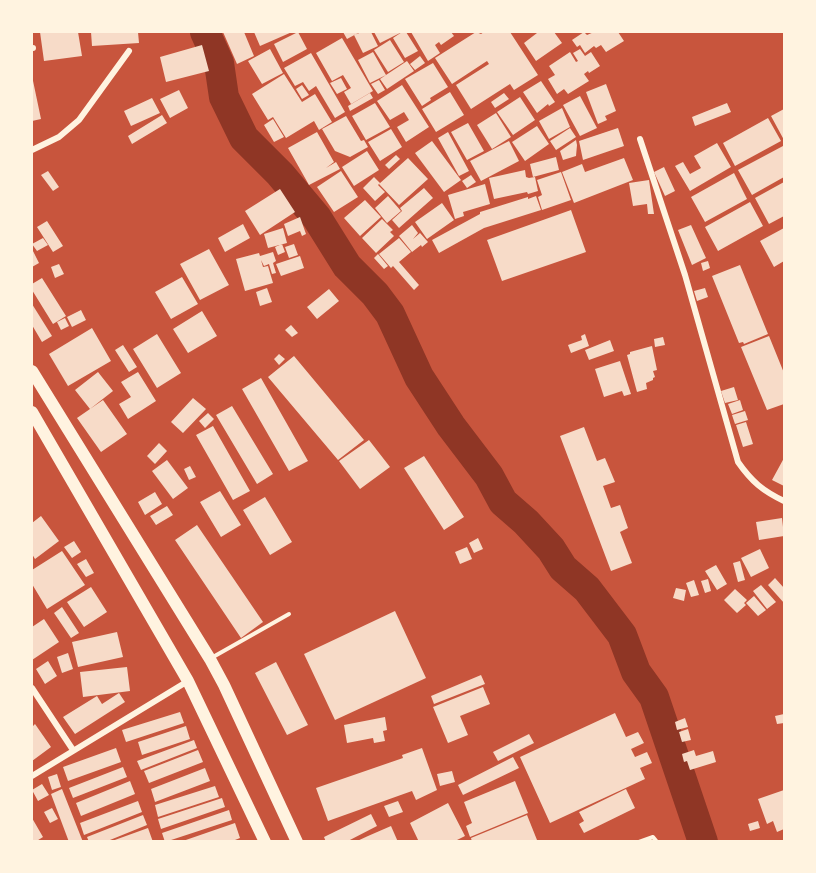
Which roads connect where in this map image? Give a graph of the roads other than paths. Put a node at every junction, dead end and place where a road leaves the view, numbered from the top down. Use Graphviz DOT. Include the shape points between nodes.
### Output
graph roads {
  1 [pos="129,51"];
  2 [pos="640,140"];
  3 [pos="32,150"];
  4 [pos="32,374"];
  5 [pos="32,412"];
  6 [pos="784,501"];
  7 [pos="289,614"];
  8 [pos="210,659"];
  9 [pos="188,681"];
  10 [pos="32,688"];
  11 [pos="73,750"];
  12 [pos="32,776"];
  13 [pos="264,841"];
  14 [pos="297,842"];
  15 [pos="639,842"];
  16 [pos="657,842"];
  1 -- 3 [label="street" via="79,120 59,137"];
  2 -- 6 [label="street" via="685,275 738,462 751,480"];
  4 -- 8 [label="main road"];
  5 -- 9 [label="main road"];
  7 -- 8 [label="lane"];
  8 -- 14 [label="main road"];
  9 -- 11 [label="street"];
  9 -- 13 [label="main road"];
  10 -- 11 [label="street"];
  11 -- 12 [label="street"];
  15 -- 16 [label="lane" via="653,837"];
}
